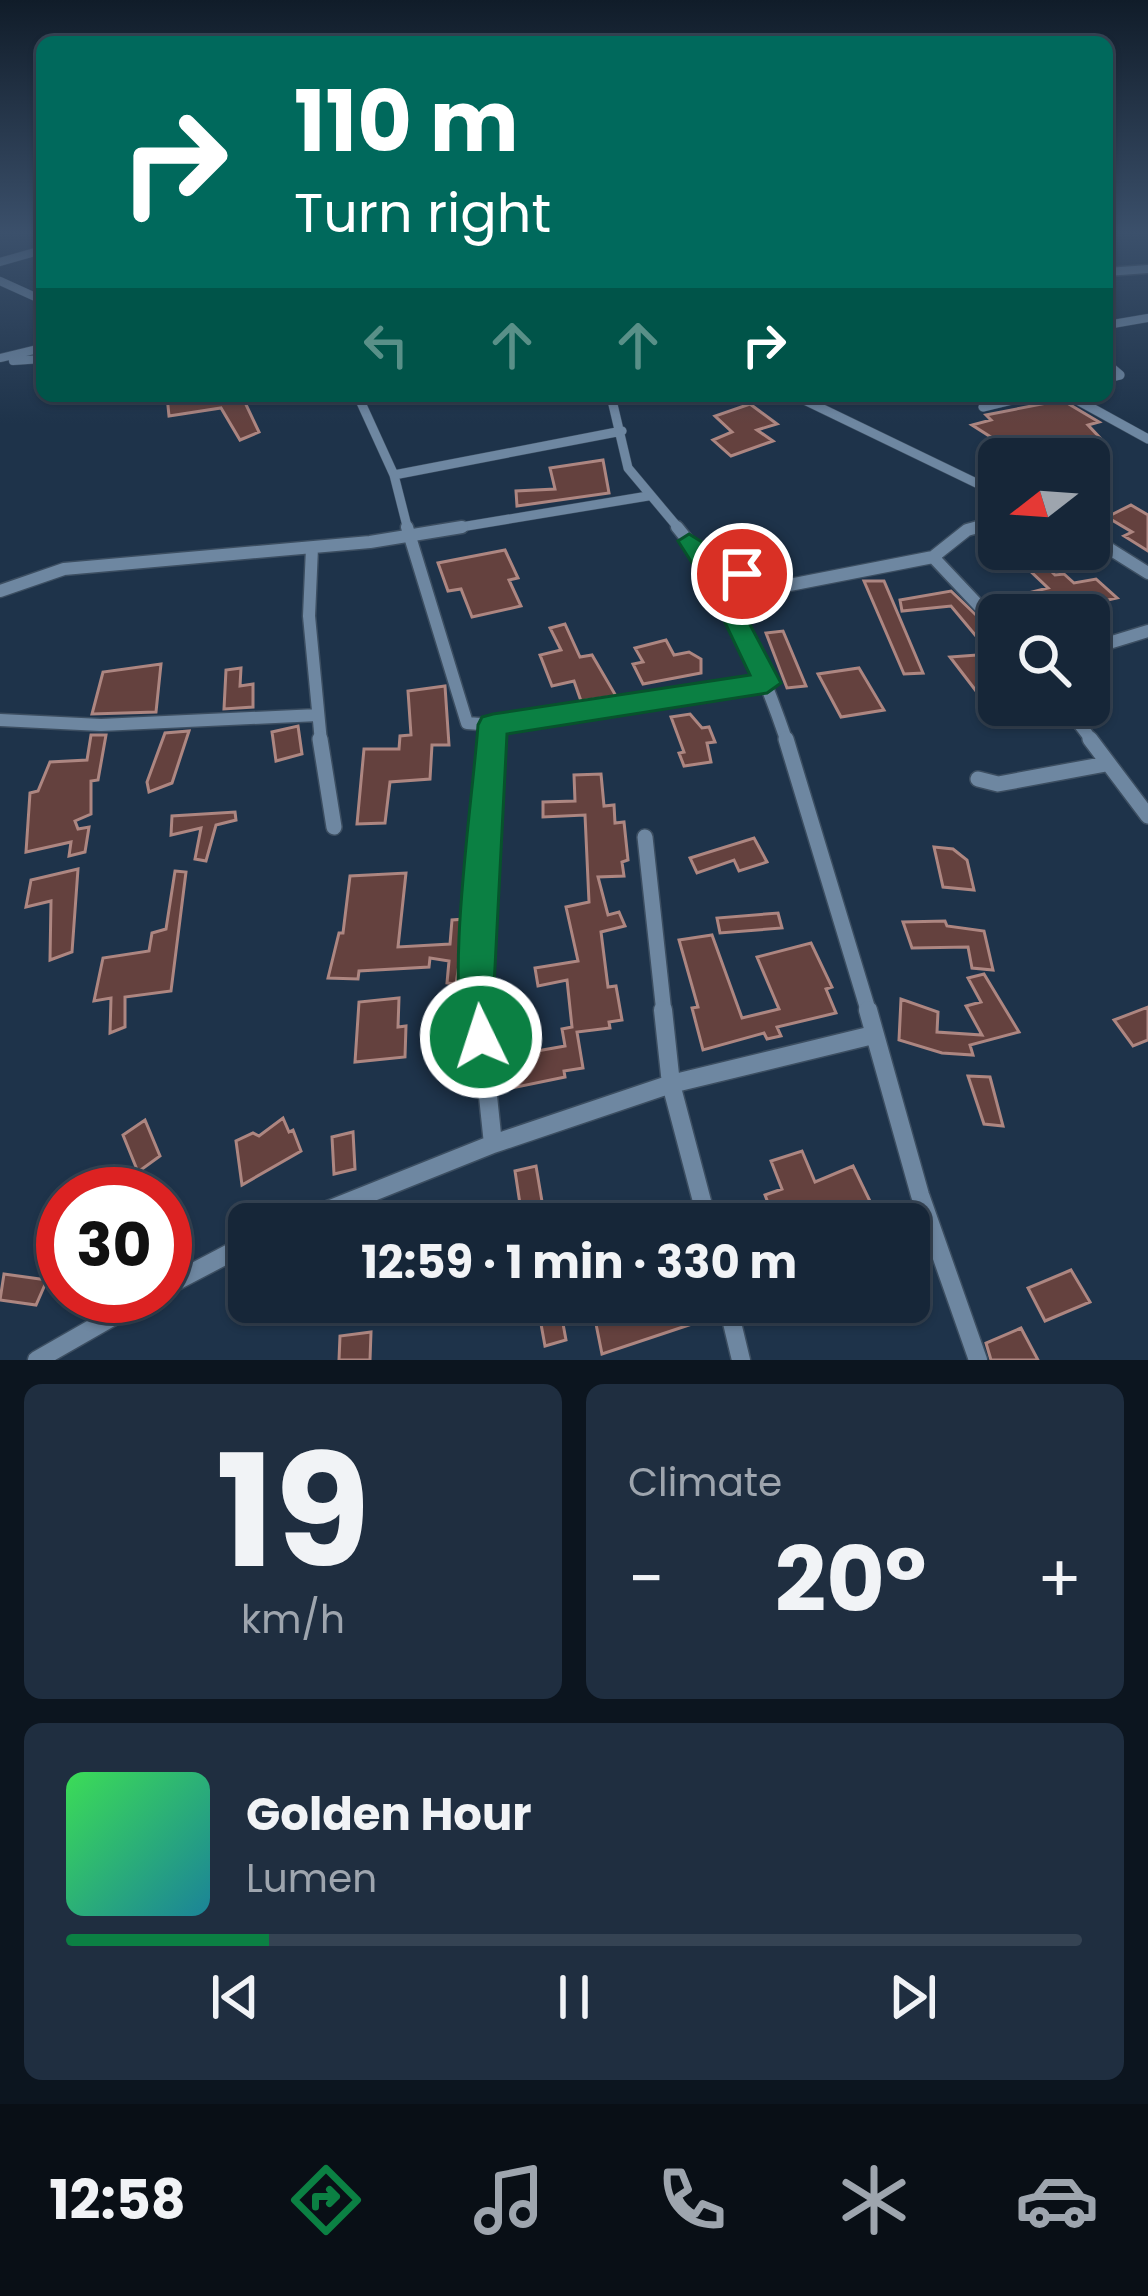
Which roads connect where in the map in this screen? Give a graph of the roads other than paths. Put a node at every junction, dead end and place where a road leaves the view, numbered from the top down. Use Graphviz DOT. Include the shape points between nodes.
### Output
graph roads {
  1 [pos="1148,319"];
  2 [pos="1113,324"];
  3 [pos="36,350"];
  4 [pos="36,359"];
  5 [pos="0,360"];
  6 [pos="361,402"];
  7 [pos="613,402"];
  8 [pos="808,402"];
  9 [pos="830,402"];
  10 [pos="1004,402"];
  11 [pos="1081,402"];
  12 [pos="983,407"];
  13 [pos="837,417"];
  14 [pos="622,431"];
  15 [pos="1148,439"];
  16 [pos="394,475"];
  17 [pos="978,484"];
  18 [pos="648,496"];
  19 [pos="978,527"];
  20 [pos="409,537"];
  21 [pos="689,541"];
  22 [pos="312,548"];
  23 [pos="1110,549"];
  24 [pos="933,557"];
  25 [pos="1148,573"];
  26 [pos="0,591"];
  27 [pos="978,605"];
  28 [pos="1148,631"];
  29 [pos="1110,643"];
  30 [pos="767,683"];
  31 [pos="318,715"];
  32 [pos="0,720"];
  33 [pos="493,725"];
  34 [pos="1080,726"];
  35 [pos="1106,764"];
  36 [pos="978,779"];
  37 [pos="1148,817"];
  38 [pos="334,827"];
  39 [pos="645,837"];
  40 [pos="873,1035"];
  41 [pos="671,1084"];
  42 [pos="493,1144"];
  43 [pos="346,1203"];
  44 [pos="702,1203"];
  45 [pos="228,1255"];
  46 [pos="192,1273"];
  47 [pos="102,1323"];
  48 [pos="732,1323"];
  49 [pos="37,1360"];
  50 [pos="741,1360"];
  51 [pos="978,1360"];
  1 -- 2 [label="street"];
  3 -- 5 [label="street"];
  4 -- 5 [label="street"];
  6 -- 16 [label="street"];
  7 -- 14 [label="street"];
  8 -- 13 [label="street"];
  9 -- 13 [label="street"];
  10 -- 12 [label="street"];
  11 -- 15 [label="street"];
  13 -- 17 [label="street"];
  14 -- 16 [label="street"];
  14 -- 18 [label="street" via="628,468"];
  16 -- 20 [label="street"];
  18 -- 20 [label="street"];
  18 -- 21 [label="street"];
  19 -- 24 [label="street"];
  20 -- 22 [label="street"];
  20 -- 33 [label="street" via="467,723"];
  21 -- 24 [label="street" via="774,588"];
  21 -- 30 [label="street"];
  22 -- 26 [label="street" via="64,569"];
  22 -- 31 [label="street"];
  23 -- 25 [label="street"];
  24 -- 27 [label="street"];
  28 -- 29 [label="street"];
  30 -- 33 [label="street"];
  30 -- 40 [label="street"];
  31 -- 32 [label="street" via="101,725"];
  31 -- 38 [label="street"];
  33 -- 42 [label="street" via="476,987"];
  34 -- 35 [label="street"];
  35 -- 36 [label="street" via="998,784"];
  35 -- 37 [label="street"];
  39 -- 41 [label="street"];
  40 -- 41 [label="street"];
  40 -- 51 [label="street"];
  41 -- 42 [label="street"];
  41 -- 44 [label="street"];
  42 -- 43 [label="street"];
  45 -- 46 [label="street"];
  47 -- 49 [label="street"];
  48 -- 50 [label="street"];
}
